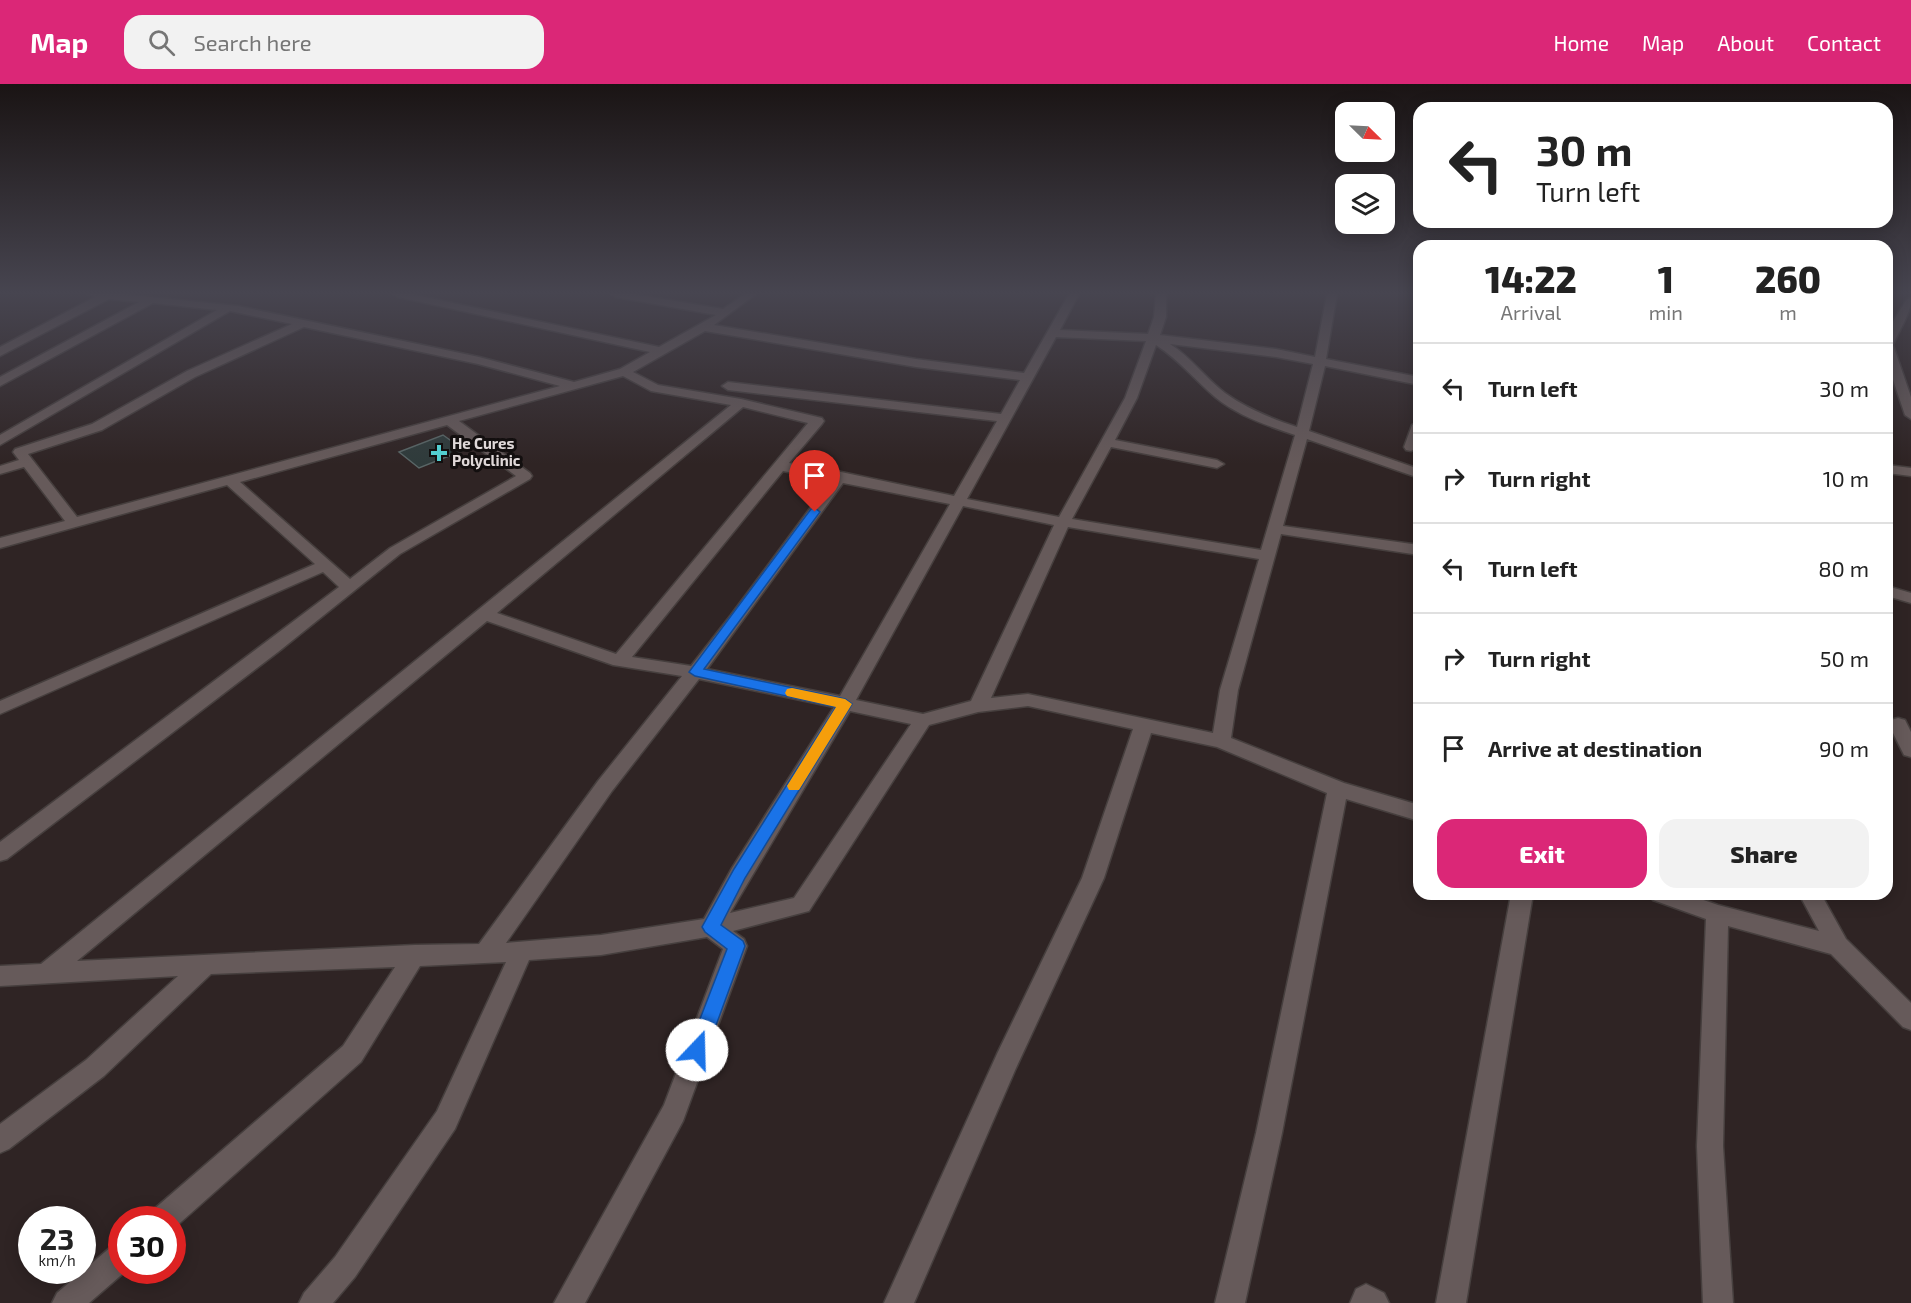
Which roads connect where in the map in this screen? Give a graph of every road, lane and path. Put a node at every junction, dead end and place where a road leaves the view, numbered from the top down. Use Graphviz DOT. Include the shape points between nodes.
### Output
graph roads {
  1 [pos="56,351"];
  2 [pos="154,351"];
  3 [pos="241,351"];
  4 [pos="433,351"];
  5 [pos="662,351"];
  6 [pos="844,351"];
  7 [pos="1041,351"];
  8 [pos="1148,351"];
  9 [pos="1172,351"];
  10 [pos="1266,351"];
  11 [pos="1322,351"];
  12 [pos="1320,362"];
  13 [pos="624,372"];
  14 [pos="1893,373"];
  15 [pos="1027,377"];
  16 [pos="1413,380"];
  17 [pos="0,381"];
  18 [pos="574,386"];
  19 [pos="729,386"];
  20 [pos="1907,396"];
  21 [pos="741,403"];
  22 [pos="1911,415"];
  23 [pos="1004,418"];
  24 [pos="449,420"];
  25 [pos="1302,435"];
  26 [pos="0,441"];
  27 [pos="1107,442"];
  28 [pos="1413,442"];
  29 [pos="1411,447"];
  30 [pos="24,457"];
  31 [pos="1217,464"];
  32 [pos="781,466"];
  33 [pos="0,470"];
  34 [pos="1893,470"];
  35 [pos="1413,472"];
  36 [pos="1911,472"];
  37 [pos="841,476"];
  38 [pos="230,480"];
  39 [pos="959,502"];
  40 [pos="1063,522"];
  41 [pos="74,523"];
  42 [pos="1276,529"];
  43 [pos="0,543"];
  44 [pos="1413,549"];
  45 [pos="1268,556"];
  46 [pos="324,566"];
  47 [pos="349,587"];
  48 [pos="1893,593"];
  49 [pos="1911,598"];
  50 [pos="484,614"];
  51 [pos="619,660"];
  52 [pos="695,672"];
  53 [pos="845,704"];
  54 [pos="978,706"];
  55 [pos="0,708"];
  56 [pos="923,720"];
  57 [pos="1144,723"];
  58 [pos="1898,726"];
  59 [pos="1221,741"];
  60 [pos="1911,750"];
  61 [pos="1338,789"];
  62 [pos="1413,811"];
  63 [pos="0,853"];
  64 [pos="1521,900"];
  65 [pos="1678,900"];
  66 [pos="1813,900"];
  67 [pos="1717,914"];
  68 [pos="711,927"];
  69 [pos="1838,946"];
  70 [pos="522,951"];
  71 [pos="485,954"];
  72 [pos="415,955"];
  73 [pos="206,964"];
  74 [pos="45,974"];
  75 [pos="0,976"];
  76 [pos="1911,1019"];
  77 [pos="0,1140"];
  78 [pos="179,1206"];
  79 [pos="108,1268"];
  80 [pos="67,1303"];
  81 [pos="314,1303"];
  82 [pos="568,1303"];
  83 [pos="899,1303"];
  84 [pos="1230,1303"];
  85 [pos="1365,1303"];
  86 [pos="1374,1303"];
  87 [pos="1451,1303"];
  88 [pos="1718,1303"];
  1 -- 17 [label="street"];
  2 -- 26 [label="street"];
  3 -- 30 [label="street" via="97,427"];
  4 -- 18 [label="street"];
  5 -- 13 [label="street"];
  6 -- 15 [label="street"];
  7 -- 15 [label="street"];
  8 -- 27 [label="street" via="1131,398"];
  9 -- 25 [label="street" via="1221,396 1261,419"];
  10 -- 12 [label="street"];
  11 -- 12 [label="street"];
  12 -- 16 [label="street"];
  12 -- 25 [label="street"];
  13 -- 18 [label="street"];
  13 -- 21 [label="street" via="656,388"];
  14 -- 20 [label="street"];
  15 -- 23 [label="street"];
  18 -- 24 [label="street"];
  19 -- 23 [label="street"];
  20 -- 22 [label="street"];
  21 -- 32 [label="street" via="817,421"];
  21 -- 50 [label="street"];
  23 -- 39 [label="street"];
  24 -- 38 [label="street"];
  24 -- 47 [label="street" via="525,476 395,551"];
  25 -- 35 [label="street"];
  25 -- 42 [label="street"];
  26 -- 30 [label="street"];
  27 -- 31 [label="street"];
  27 -- 40 [label="street"];
  28 -- 29 [label="street"];
  30 -- 33 [label="street"];
  30 -- 41 [label="street"];
  32 -- 37 [label="street"];
  32 -- 51 [label="street"];
  34 -- 36 [label="street"];
  37 -- 39 [label="street"];
  37 -- 52 [label="street"];
  38 -- 41 [label="street"];
  38 -- 46 [label="street"];
  39 -- 40 [label="street"];
  39 -- 53 [label="street"];
  40 -- 45 [label="street"];
  40 -- 54 [label="street"];
  41 -- 43 [label="street"];
  42 -- 44 [label="street"];
  42 -- 45 [label="street"];
  45 -- 59 [label="street" via="1229,690"];
  46 -- 47 [label="street"];
  46 -- 55 [label="street"];
  47 -- 63 [label="street"];
  48 -- 49 [label="street"];
  50 -- 51 [label="street"];
  50 -- 74 [label="street"];
  51 -- 52 [label="street"];
  52 -- 53 [label="street"];
  52 -- 71 [label="street" via="605,786"];
  53 -- 56 [label="street"];
  53 -- 68 [label="street"];
  54 -- 56 [label="street"];
  54 -- 57 [label="street" via="1028,700"];
  56 -- 68 [label="street" via="801,905"];
  57 -- 59 [label="street"];
  57 -- 83 [label="street" via="1093,878"];
  58 -- 60 [label="street"];
  59 -- 61 [label="street"];
  61 -- 62 [label="street"];
  61 -- 84 [label="street" via="1269,1133"];
  64 -- 87 [label="street"];
  65 -- 67 [label="street"];
  66 -- 69 [label="street"];
  67 -- 69 [label="street"];
  67 -- 88 [label="street" via="1710,1146"];
  68 -- 70 [label="street" via="601,945"];
  68 -- 82 [label="street" via="736,946 674,1112"];
  69 -- 76 [label="street"];
  70 -- 71 [label="street"];
  70 -- 81 [label="street" via="446,1120 345,1267"];
  71 -- 72 [label="street"];
  72 -- 73 [label="street"];
  72 -- 78 [label="street" via="352,1054"];
  73 -- 74 [label="street"];
  73 -- 77 [label="street" via="95,1068"];
  74 -- 75 [label="street"];
  79 -- 80 [label="street"];
  85 -- 86 [label="street" via="1366,1299"];
}
